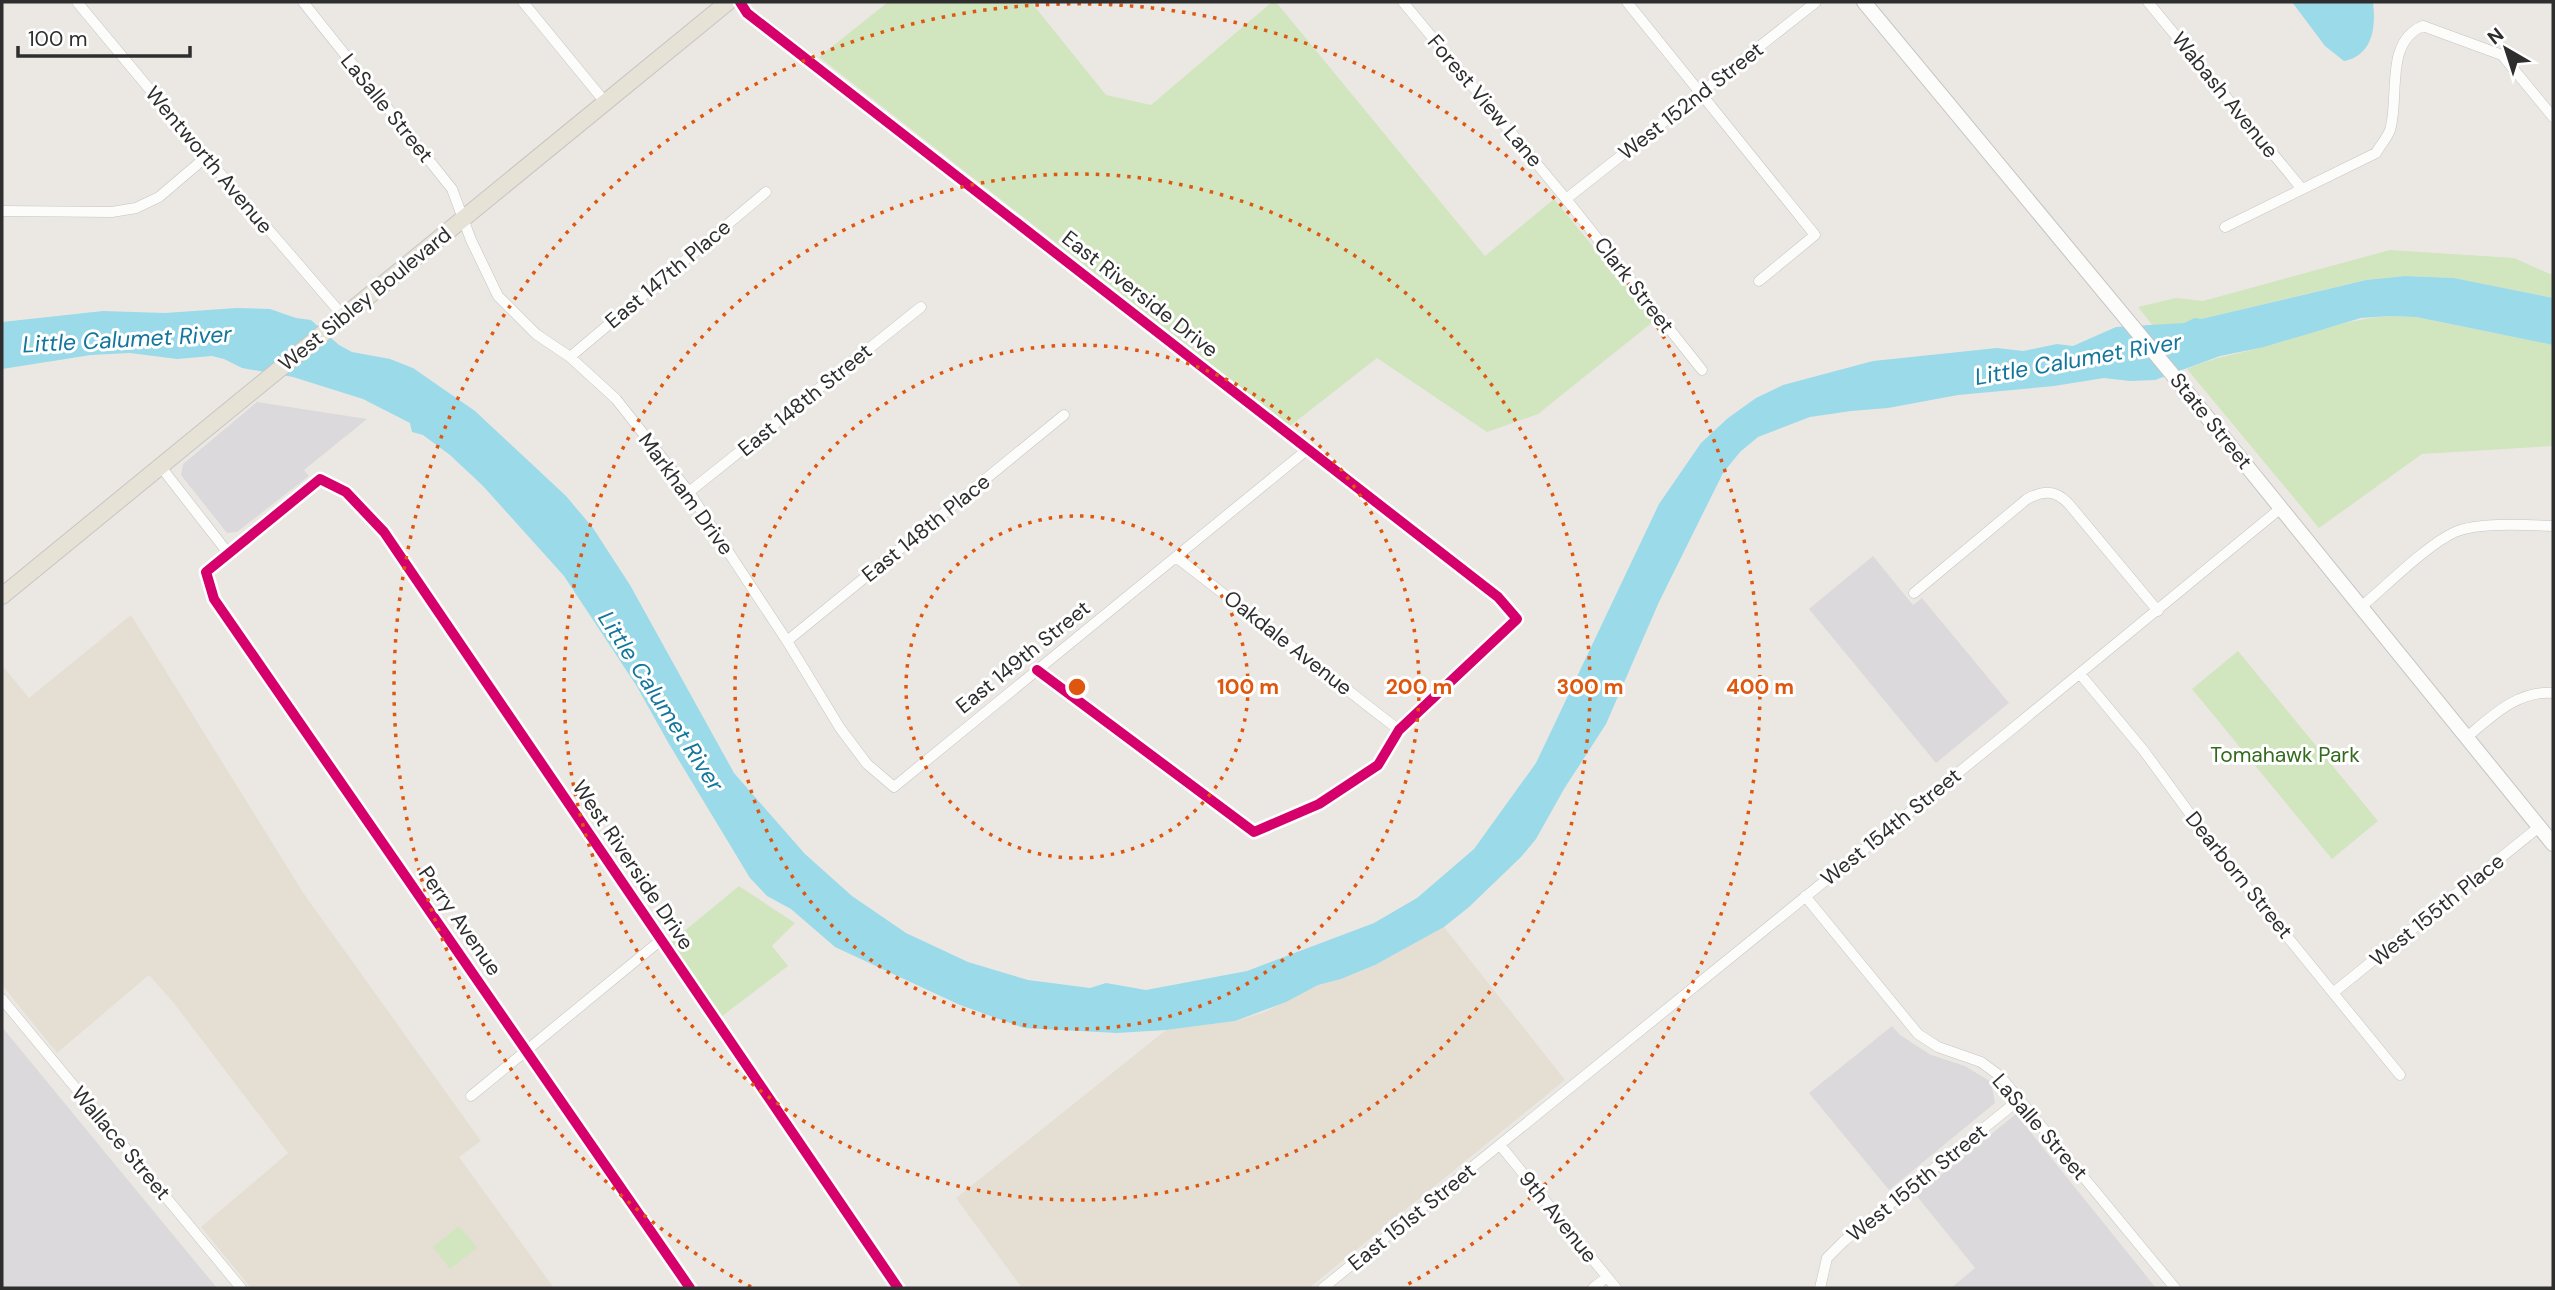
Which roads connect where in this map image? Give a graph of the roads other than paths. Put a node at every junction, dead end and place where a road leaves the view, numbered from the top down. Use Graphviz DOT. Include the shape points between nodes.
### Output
graph roads {
  1 [pos="77,2"];
  2 [pos="303,2"];
  3 [pos="523,2"];
  4 [pos="728,2"];
  5 [pos="740,2"];
  6 [pos="1404,2"];
  7 [pos="1627,2"];
  8 [pos="1816,2"];
  9 [pos="1864,2"];
  10 [pos="2148,2"];
  11 [pos="1700,94"];
  12 [pos="605,102"];
  13 [pos="2553,117"];
  14 [pos="206,158"];
  15 [pos="2302,189"];
  16 [pos="765,192"];
  17 [pos="1566,200"];
  18 [pos="2,211"];
  19 [pos="464,218"];
  20 [pos="2225,227"];
  21 [pos="1759,281"];
  22 [pos="921,307"];
  23 [pos="340,320"];
  24 [pos="570,357"];
  25 [pos="1702,370"];
  26 [pos="1064,415"];
  27 [pos="1308,449"];
  28 [pos="161,467"];
  29 [pos="689,492"];
  30 [pos="2281,508"];
  31 [pos="2553,526"];
  32 [pos="228,553"];
  33 [pos="1176,557"];
  34 [pos="1914,593"];
  35 [pos="2,596"];
  36 [pos="2361,607"];
  37 [pos="2158,611"];
  38 [pos="787,641"];
  39 [pos="1037,670"];
  40 [pos="2080,674"];
  41 [pos="2553,693"];
  42 [pos="1399,730"];
  43 [pos="2467,737"];
  44 [pos="894,787"];
  45 [pos="2539,827"];
  46 [pos="2553,844"];
  47 [pos="1805,897"];
  48 [pos="661,940"];
  49 [pos="2334,992"];
  50 [pos="2,999"];
  51 [pos="526,1051"];
  52 [pos="2400,1075"];
  53 [pos="471,1096"];
  54 [pos="2020,1099"];
  55 [pos="1500,1145"];
  56 [pos="1607,1277"];
  57 [pos="241,1288"];
  58 [pos="690,1288"];
  59 [pos="898,1288"];
  60 [pos="1323,1288"];
  61 [pos="1592,1288"];
  62 [pos="1616,1288"];
  63 [pos="1820,1288"];
  64 [pos="2175,1288"];
  1 -- 14 [label="street, Wentworth Avenue"];
  2 -- 19 [label="street, LaSalle Street" via="452,189"];
  3 -- 12 [label="street"];
  4 -- 12 [label="main road, West Sibley Boulevard"];
  5 -- 27 [label="street, East Riverside Drive" via="747,13"];
  6 -- 17 [label="street, Forest View Lane"];
  7 -- 11 [label="street"];
  8 -- 11 [label="street, West 152nd Street"];
  9 -- 30 [label="main road, State Street"];
  10 -- 15 [label="street, Wabash Avenue"];
  11 -- 17 [label="street, West 152nd Street"];
  11 -- 21 [label="street" via="1815,235"];
  12 -- 19 [label="main road, West Sibley Boulevard"];
  13 -- 15 [label="street" via="2502,55 2423,26 2402,43 2390,130 2376,153"];
  14 -- 18 [label="street" via="159,197 136,208"];
  14 -- 23 [label="street, Wentworth Avenue"];
  15 -- 20 [label="street"];
  16 -- 24 [label="street, East 147th Place"];
  17 -- 25 [label="street, Clark Street"];
  19 -- 23 [label="main road, West Sibley Boulevard"];
  19 -- 24 [label="street, Markham Drive" via="498,296 536,334"];
  22 -- 29 [label="street, East 148th Street"];
  23 -- 28 [label="main road, West Sibley Boulevard"];
  24 -- 29 [label="street, Markham Drive" via="616,399"];
  26 -- 38 [label="street, East 148th Place"];
  27 -- 33 [label="street"];
  27 -- 42 [label="street, East Riverside Drive" via="1498,597 1517,619"];
  28 -- 32 [label="street"];
  28 -- 35 [label="main road, West Sibley Boulevard"];
  29 -- 38 [label="street, Markham Drive"];
  30 -- 36 [label="main road, State Street"];
  30 -- 37 [label="street, West 154th Street"];
  31 -- 36 [label="street" via="2455,532"];
  32 -- 48 [label="street, West Riverside Drive" via="320,479 346,492 384,532"];
  32 -- 51 [label="street, Perry Avenue" via="206,572 214,599"];
  33 -- 39 [label="street, East 149th Street"];
  33 -- 42 [label="street, Oakdale Avenue"];
  34 -- 37 [label="street" via="2027,499 2051,492 2068,503"];
  36 -- 43 [label="main road, State Street"];
  37 -- 40 [label="street, West 154th Street"];
  38 -- 44 [label="street, Markham Drive" via="840,728 867,764"];
  39 -- 42 [label="street" via="1254,832 1319,804 1378,765"];
  39 -- 44 [label="street, East 149th Street"];
  40 -- 47 [label="street, West 154th Street"];
  40 -- 49 [label="street, Dearborn Street"];
  41 -- 43 [label="street" via="2513,701"];
  43 -- 45 [label="main road, State Street"];
  45 -- 46 [label="main road, State Street"];
  45 -- 49 [label="street, West 155th Place"];
  47 -- 54 [label="street, LaSalle Street" via="1918,1034 1938,1047 1981,1062"];
  47 -- 55 [label="street, West 154th Street"];
  48 -- 51 [label="street"];
  48 -- 59 [label="street, West Riverside Drive"];
  49 -- 52 [label="street, Dearborn Street"];
  50 -- 57 [label="street, Wallace Street"];
  51 -- 53 [label="street"];
  51 -- 58 [label="street, Perry Avenue"];
  54 -- 63 [label="street, West 155th Street" via="1844,1241 1827,1258"];
  54 -- 64 [label="street, LaSalle Street"];
  55 -- 56 [label="street, 9th Avenue"];
  55 -- 60 [label="street, East 151st Street"];
  56 -- 61 [label="street"];
  56 -- 62 [label="street, 9th Avenue"];
}
